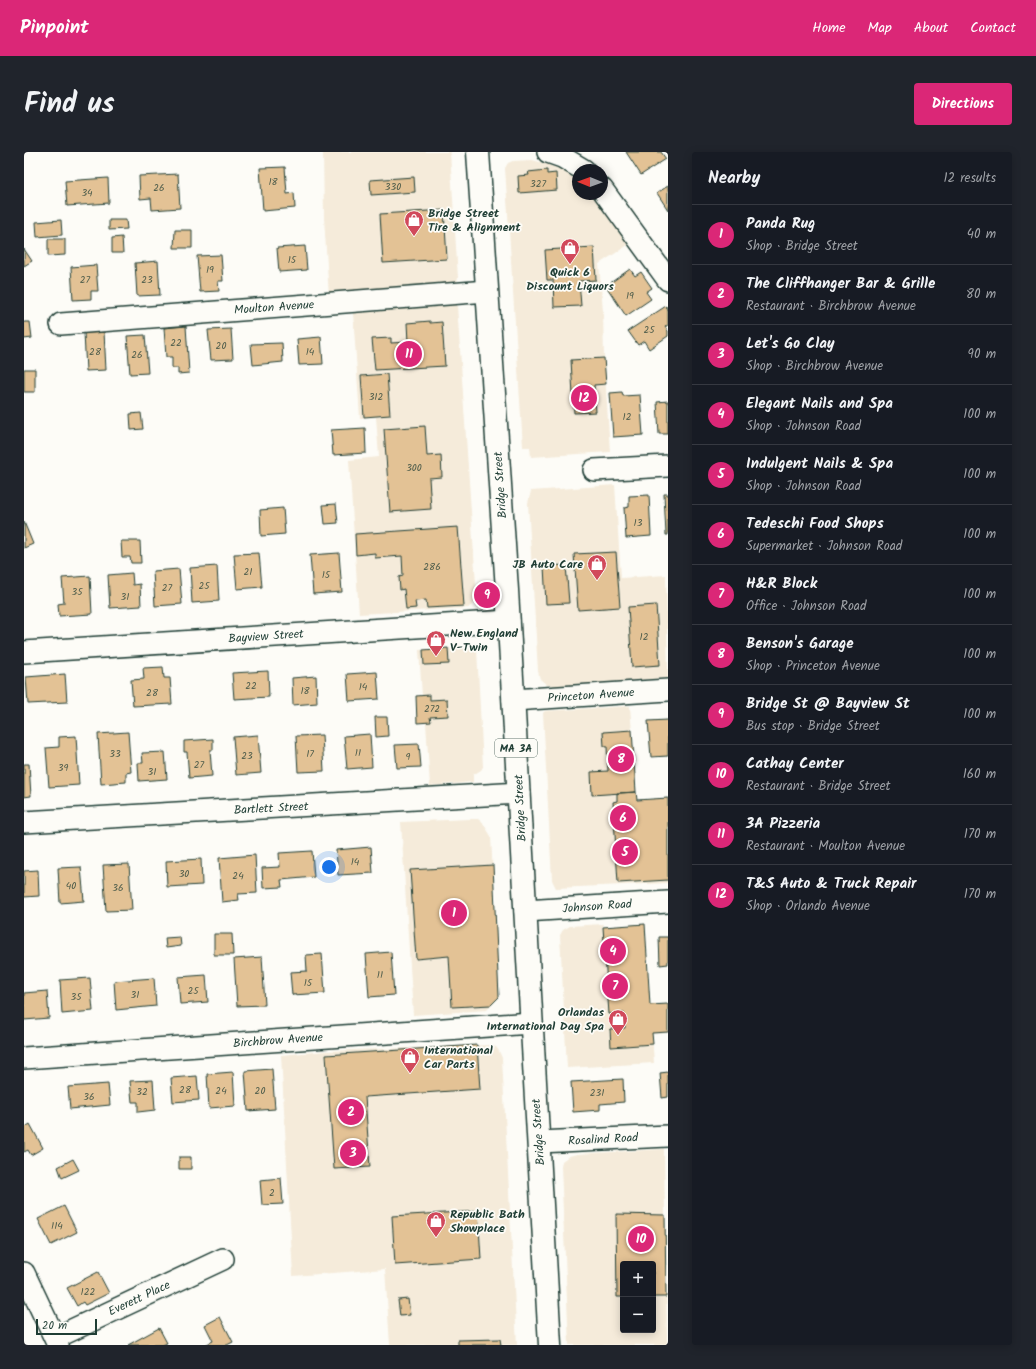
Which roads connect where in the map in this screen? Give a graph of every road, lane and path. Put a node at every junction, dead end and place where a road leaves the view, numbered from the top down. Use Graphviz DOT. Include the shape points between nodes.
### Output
graph roads {
  1 [pos="478,152"];
  2 [pos="548,152"];
  3 [pos="574,164"];
  4 [pos="608,197"];
  5 [pos="668,280"];
  6 [pos="487,291"];
  7 [pos="61,324"];
  8 [pos="668,466"];
  9 [pos="594,470"];
  10 [pos="508,621"];
  11 [pos="24,652"];
  12 [pos="668,690"];
  13 [pos="513,700"];
  14 [pos="519,793"];
  15 [pos="24,822"];
  16 [pos="668,902"];
  17 [pos="525,911"];
  18 [pos="531,1023"];
  19 [pos="24,1058"];
  20 [pos="668,1136"];
  21 [pos="538,1142"];
  22 [pos="223,1259"];
  23 [pos="24,1273"];
  24 [pos="56,1342"];
  25 [pos="550,1345"];
  1 -- 6 [label="main road, Bridge Street / MA 3A"];
  2 -- 3 [label="street"];
  4 -- 5 [label="street"];
  6 -- 7 [label="street, Moulton Avenue"];
  6 -- 10 [label="main road, Bridge Street / MA 3A"];
  8 -- 9 [label="street"];
  10 -- 11 [label="street, Bayview Street"];
  10 -- 13 [label="main road, Bridge Street / MA 3A"];
  12 -- 13 [label="street, Princeton Avenue"];
  13 -- 14 [label="main road, Bridge Street / MA 3A"];
  14 -- 15 [label="street, Bartlett Street"];
  14 -- 17 [label="main road, Bridge Street / MA 3A"];
  16 -- 17 [label="street, Johnson Road"];
  17 -- 18 [label="main road, Bridge Street / MA 3A"];
  18 -- 19 [label="street, Birchbrow Avenue"];
  18 -- 21 [label="main road, Bridge Street / MA 3A"];
  20 -- 21 [label="street, Rosalind Road"];
  21 -- 25 [label="main road, Bridge Street / MA 3A"];
  22 -- 24 [label="street, Everett Place"];
  23 -- 24 [label="street"];
}
